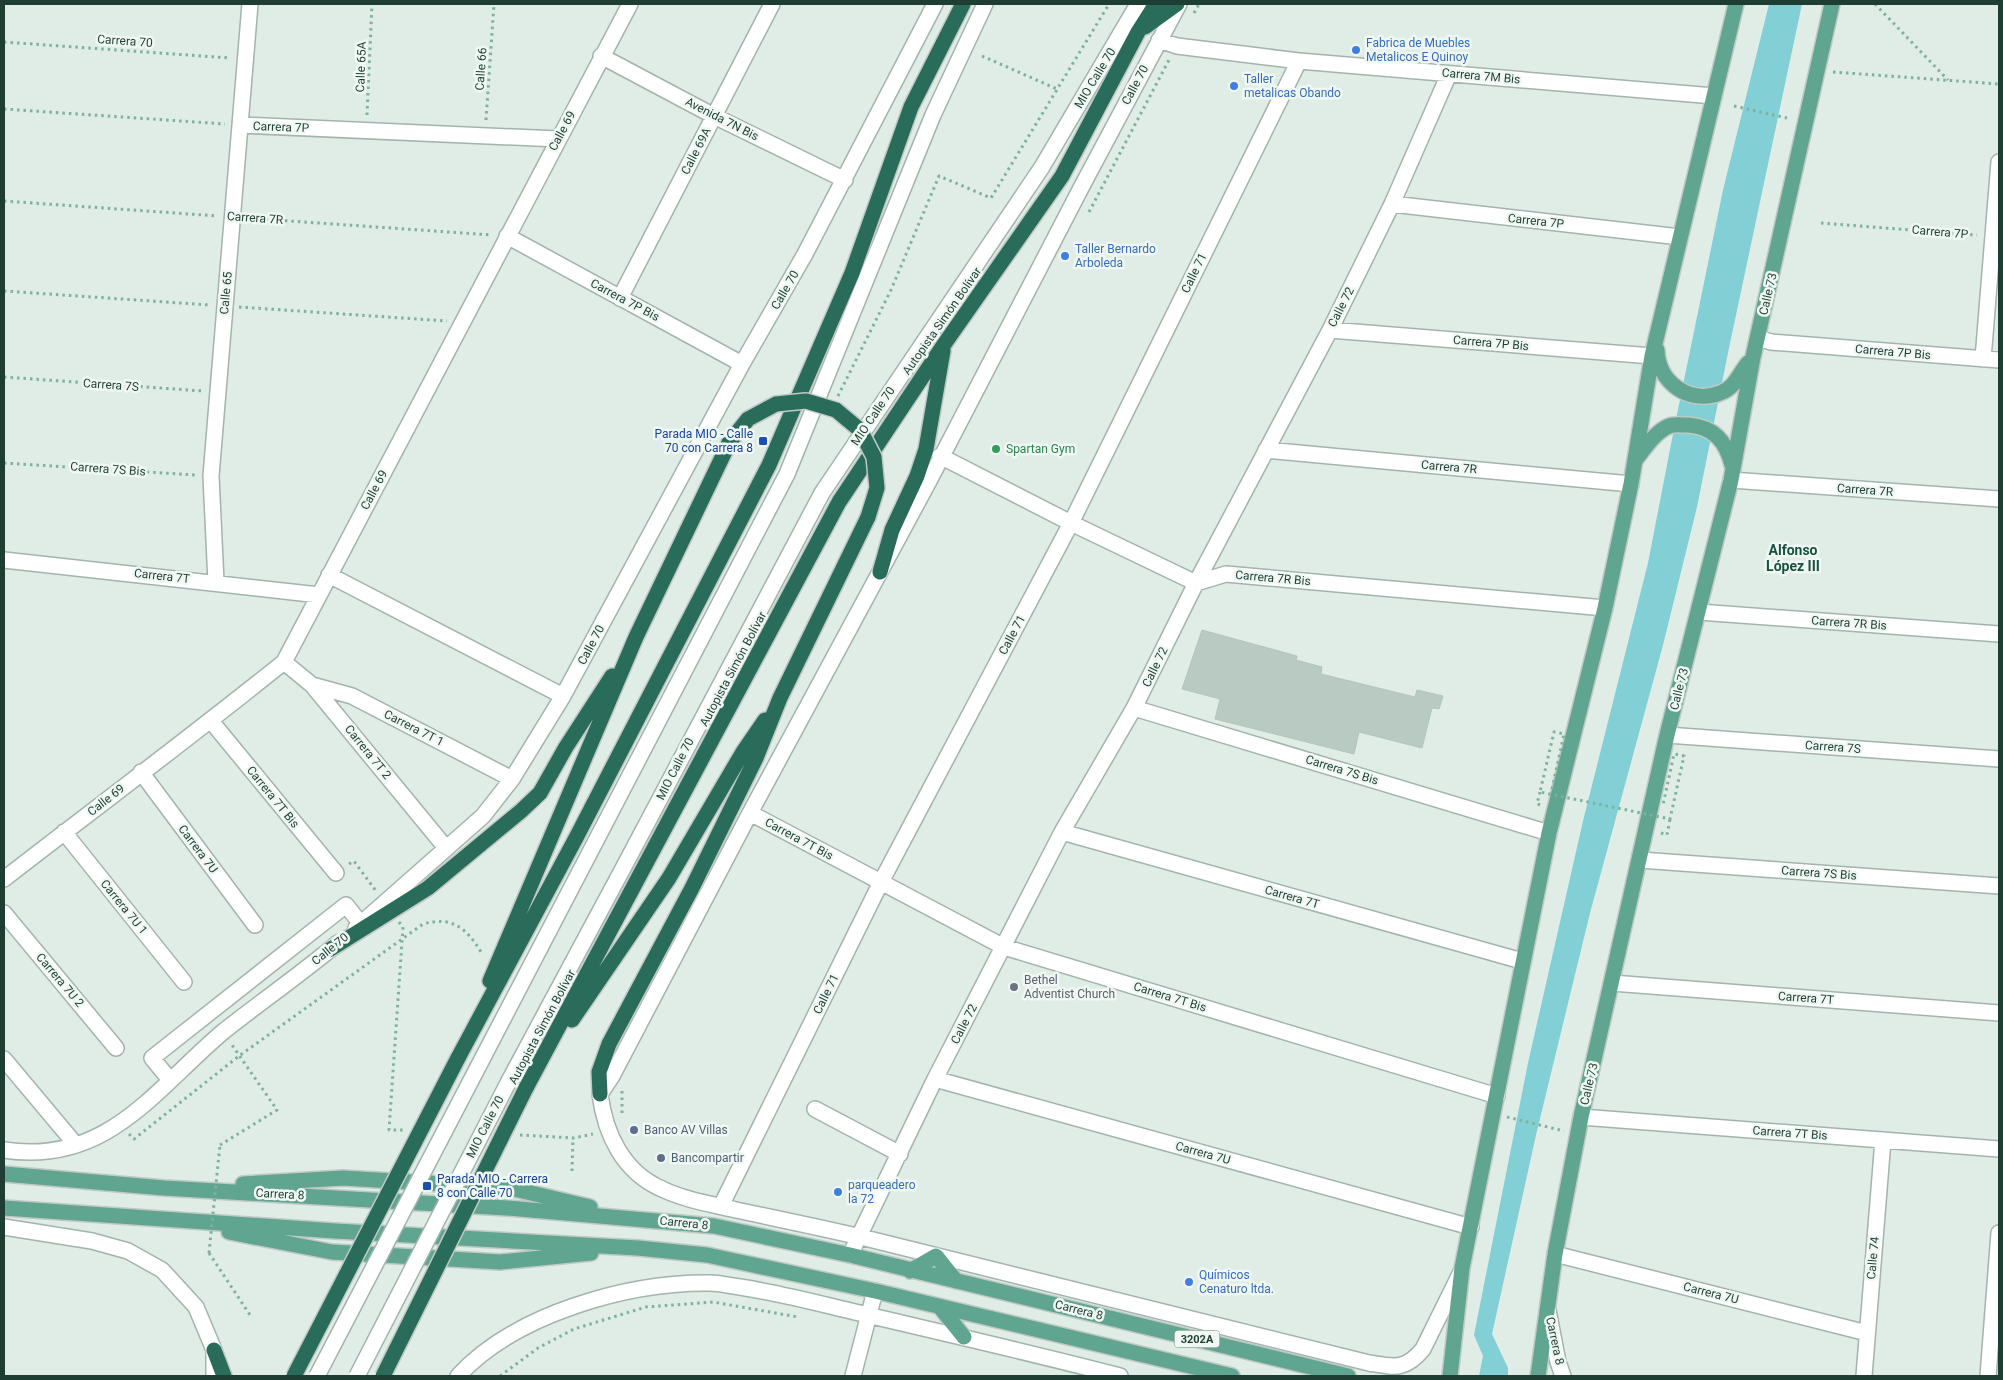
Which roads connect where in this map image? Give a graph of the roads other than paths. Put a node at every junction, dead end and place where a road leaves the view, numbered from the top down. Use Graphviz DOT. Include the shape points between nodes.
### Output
graph roads {
  1 [pos="250,4"];
  2 [pos="630,4"];
  3 [pos="772,4"];
  4 [pos="935,4"];
  5 [pos="963,4"];
  6 [pos="985,4"];
  7 [pos="1138,4"];
  8 [pos="1156,4"];
  9 [pos="1178,4"];
  10 [pos="1736,4"];
  11 [pos="1832,4"];
  12 [pos="1138,32"];
  13 [pos="1159,40"];
  14 [pos="601,56"];
  15 [pos="1299,61"];
  16 [pos="1449,74"];
  17 [pos="1714,96"];
  18 [pos="714,116"];
  19 [pos="240,125"];
  20 [pos="558,139"];
  21 [pos="1999,162"];
  22 [pos="845,180"];
  23 [pos="1392,204"];
  24 [pos="507,236"];
  25 [pos="1680,237"];
  26 [pos="1996,237"];
  27 [pos="620,298"];
  28 [pos="1330,330"];
  29 [pos="1758,338"];
  30 [pos="945,343"];
  31 [pos="1752,357"];
  32 [pos="1983,359"];
  33 [pos="1999,360"];
  34 [pos="1656,361"];
  35 [pos="742,364"];
  36 [pos="1266,450"];
  37 [pos="940,456"];
  38 [pos="1635,460"];
  39 [pos="1732,474"];
  40 [pos="1631,484"];
  41 [pos="1999,499"];
  42 [pos="1071,523"];
  43 [pos="4,560"];
  44 [pos="880,572"];
  45 [pos="329,575"];
  46 [pos="216,582"];
  47 [pos="1196,583"];
  48 [pos="319,595"];
  49 [pos="1605,608"];
  50 [pos="1699,612"];
  51 [pos="1999,634"];
  52 [pos="636,637"];
  53 [pos="284,662"];
  54 [pos="312,685"];
  55 [pos="563,696"];
  56 [pos="780,698"];
  57 [pos="1134,708"];
  58 [pos="211,721"];
  59 [pos="1667,735"];
  60 [pos="1999,759"];
  61 [pos="141,772"];
  62 [pos="512,779"];
  63 [pos="750,813"];
  64 [pos="64,832"];
  65 [pos="1062,832"];
  66 [pos="1549,833"];
  67 [pos="446,848"];
  68 [pos="1640,860"];
  69 [pos="336,873"];
  70 [pos="4,879"];
  71 [pos="882,882"];
  72 [pos="1999,886"];
  73 [pos="4,913"];
  74 [pos="361,924"];
  75 [pos="255,925"];
  76 [pos="1004,947"];
  77 [pos="329,950"];
  78 [pos="284,954"];
  79 [pos="1522,962"];
  80 [pos="304,970"];
  81 [pos="184,982"];
  82 [pos="1612,983"];
  83 [pos="234,993"];
  84 [pos="250,1011"];
  85 [pos="1999,1013"];
  86 [pos="116,1048"];
  87 [pos="458,1058"];
  88 [pos="4,1059"];
  89 [pos="935,1079"];
  90 [pos="170,1080"];
  91 [pos="526,1088"];
  92 [pos="600,1094"];
  93 [pos="1497,1096"];
  94 [pos="815,1109"];
  95 [pos="1581,1117"];
  96 [pos="1883,1140"];
  97 [pos="76,1145"];
  98 [pos="1999,1149"];
  99 [pos="4,1150"];
  100 [pos="900,1154"];
  101 [pos="4,1162"];
  102 [pos="9,1174"];
  103 [pos="721,1206"];
  104 [pos="4,1208"];
  105 [pos="164,1220"];
  106 [pos="4,1227"];
  107 [pos="1471,1227"];
  108 [pos="1999,1233"];
  109 [pos="858,1237"];
  110 [pos="638,1248"];
  111 [pos="1555,1254"];
  112 [pos="850,1255"];
  113 [pos="936,1256"];
  114 [pos="1462,1268"];
  115 [pos="910,1270"];
  116 [pos="956,1281"];
  117 [pos="875,1291"];
  118 [pos="1548,1306"];
  119 [pos="940,1307"];
  120 [pos="868,1315"];
  121 [pos="1867,1333"];
  122 [pos="964,1337"];
  123 [pos="214,1350"];
  124 [pos="1369,1363"];
  125 [pos="214,1376"];
  126 [pos="224,1376"];
  127 [pos="294,1376"];
  128 [pos="317,1376"];
  129 [pos="357,1376"];
  130 [pos="382,1376"];
  131 [pos="458,1376"];
  132 [pos="853,1376"];
  133 [pos="1120,1376"];
  134 [pos="1232,1376"];
  135 [pos="1348,1376"];
  136 [pos="1400,1376"];
  137 [pos="1450,1376"];
  138 [pos="1538,1376"];
  139 [pos="1563,1376"];
  140 [pos="1864,1376"];
  141 [pos="1988,1376"];
  1 -- 19 [label="street, Calle 65"];
  2 -- 14 [label="street, Calle 69"];
  3 -- 18 [label="street, Calle 69A"];
  4 -- 22 [label="street, Calle 70"];
  5 -- 87 [label="highway" via="911,108 852,273 769,464"];
  6 -- 128 [label="street, bridge" via="933,115 787,474"];
  7 -- 129 [label="street, MIO Calle 70, bridge" via="1042,167 822,493 509,1080"];
  8 -- 12 [label="highway, Autopista Simón Bolívar"];
  9 -- 12 [label="highway"];
  9 -- 13 [label="street, Calle 70"];
  10 -- 17 [label="main road"];
  11 -- 29 [label="main road, Calle 73"];
  12 -- 30 [label="highway, Autopista Simón Bolívar" via="1062,176"];
  13 -- 15 [label="street, Carrera 7M Bis" via="1177,46"];
  13 -- 37 [label="street, Calle 70"];
  14 -- 18 [label="street, Avenida 7N Bis"];
  14 -- 20 [label="street, Calle 69"];
  15 -- 16 [label="street, Carrera 7M Bis"];
  15 -- 42 [label="street, Calle 71"];
  16 -- 17 [label="street, Carrera 7M Bis"];
  16 -- 23 [label="street, Calle 72"];
  17 -- 25 [label="main road"];
  18 -- 22 [label="street, Avenida 7N Bis"];
  18 -- 27 [label="street, Calle 69A"];
  19 -- 20 [label="street, Carrera 7P"];
  19 -- 46 [label="street, Calle 65" via="211,476"];
  20 -- 24 [label="street, Calle 69"];
  21 -- 26 [label="street"];
  22 -- 35 [label="street, Calle 70"];
  23 -- 25 [label="street, Carrera 7P"];
  23 -- 28 [label="street, Calle 72"];
  24 -- 27 [label="street, Carrera 7P Bis"];
  24 -- 45 [label="street, Calle 69"];
  25 -- 34 [label="main road" via="1657,339"];
  26 -- 32 [label="street"];
  27 -- 35 [label="street, Carrera 7P Bis"];
  28 -- 34 [label="street, Carrera 7P Bis"];
  28 -- 36 [label="street, Calle 72"];
  29 -- 31 [label="main road, Calle 73"];
  29 -- 32 [label="street, Carrera 7P Bis" via="1771,342"];
  30 -- 44 [label="highway" via="926,449 892,530"];
  30 -- 91 [label="highway, Autopista Simón Bolívar" via="839,502"];
  31 -- 34 [label="main road" via="1736,381 1720,394 1708,396 1675,388"];
  31 -- 39 [label="main road, Calle 73"];
  32 -- 33 [label="street, Carrera 7P Bis"];
  34 -- 38 [label="main road"];
  35 -- 55 [label="street, Calle 70"];
  36 -- 40 [label="street, Carrera 7R"];
  36 -- 47 [label="street, Calle 72"];
  37 -- 42 [label="street"];
  37 -- 44 [label="street, Calle 70"];
  38 -- 39 [label="main road" via="1669,426 1698,426 1715,433 1726,446"];
  38 -- 40 [label="main road"];
  39 -- 41 [label="street, Carrera 7R"];
  39 -- 50 [label="main road, Calle 73"];
  40 -- 49 [label="main road"];
  42 -- 47 [label="street"];
  42 -- 71 [label="street, Calle 71"];
  43 -- 46 [label="street, Carrera 7T"];
  44 -- 63 [label="street, Calle 70"];
  45 -- 48 [label="street, Calle 69"];
  45 -- 55 [label="street"];
  46 -- 48 [label="street, Carrera 7T"];
  47 -- 49 [label="street, Carrera 7R Bis" via="1226,574"];
  47 -- 57 [label="street, Calle 72"];
  48 -- 53 [label="street, Calle 69"];
  49 -- 66 [label="main road"];
  50 -- 51 [label="street, Carrera 7R Bis"];
  50 -- 59 [label="main road, Calle 73"];
  52 -- 56 [label="highway, bridge" via="729,443 748,419 776,404 806,401 836,410 860,430 874,457 877,488 868,517"];
  52 -- 77 [label="highway" via="540,793 428,888"];
  52 -- 87 [label="highway"];
  53 -- 54 [label="street, Carrera 7T 2"];
  53 -- 58 [label="street, Calle 69"];
  54 -- 62 [label="street, Carrera 7T 1" via="352,696"];
  54 -- 67 [label="street, Carrera 7T 2"];
  55 -- 62 [label="street, Calle 70"];
  56 -- 91 [label="highway" via="743,752 669,878"];
  56 -- 92 [label="highway" via="756,758 696,880 609,1044 599,1072"];
  57 -- 65 [label="street, Calle 72"];
  57 -- 66 [label="street, Carrera 7S Bis"];
  58 -- 61 [label="street, Calle 69"];
  58 -- 69 [label="street, Carrera 7T Bis"];
  59 -- 60 [label="street, Carrera 7S"];
  59 -- 68 [label="main road, Calle 73"];
  61 -- 64 [label="street, Calle 69"];
  61 -- 75 [label="street, Carrera 7U"];
  62 -- 67 [label="street, Calle 70" via="483,816"];
  63 -- 71 [label="street, Carrera 7T Bis"];
  63 -- 92 [label="street, Calle 70"];
  64 -- 70 [label="street, Calle 69"];
  64 -- 81 [label="street, Carrera 7U 1"];
  65 -- 76 [label="street, Calle 72"];
  65 -- 79 [label="street, Carrera 7T"];
  66 -- 79 [label="main road"];
  67 -- 74 [label="street, Calle 70"];
  68 -- 72 [label="street, Carrera 7S Bis"];
  68 -- 82 [label="main road, Calle 73"];
  71 -- 76 [label="street, Carrera 7T Bis"];
  71 -- 103 [label="street, Calle 71"];
  73 -- 86 [label="street, Carrera 7U 2"];
  74 -- 77 [label="street, Calle 70"];
  74 -- 78 [label="street" via="346,905"];
  76 -- 89 [label="street, Calle 72"];
  76 -- 93 [label="street, Carrera 7T Bis"];
  77 -- 80 [label="street, Calle 70"];
  78 -- 80 [label="street"];
  78 -- 83 [label="street"];
  79 -- 93 [label="main road"];
  80 -- 84 [label="street, Calle 70"];
  82 -- 85 [label="street, Carrera 7T"];
  82 -- 95 [label="main road, Calle 73"];
  83 -- 84 [label="street"];
  83 -- 90 [label="street" via="152,1058"];
  84 -- 90 [label="street, Calle 70"];
  87 -- 127 [label="highway, bridge"];
  88 -- 97 [label="street"];
  89 -- 100 [label="street, Calle 72"];
  89 -- 107 [label="street, Carrera 7U"];
  90 -- 97 [label="street, Calle 70" via="140,1110 110,1131"];
  91 -- 130 [label="highway, Autopista Simón Bolívar, bridge"];
  92 -- 103 [label="street, Carrera 8" via="608,1132 635,1171 661,1189"];
  93 -- 107 [label="main road"];
  94 -- 100 [label="street"];
  95 -- 96 [label="street, Carrera 7T Bis"];
  95 -- 111 [label="main road, Calle 73"];
  96 -- 98 [label="street, Carrera 7T Bis"];
  96 -- 121 [label="street, Calle 74"];
  97 -- 99 [label="street" via="32,1152"];
  100 -- 109 [label="street, Calle 72"];
  101 -- 102 [label="main road"];
  102 -- 112 [label="main road, Carrera 8" via="164,1188 343,1178 510,1188 637,1218 714,1226"];
  103 -- 109 [label="street, Carrera 8"];
  104 -- 105 [label="main road"];
  105 -- 110 [label="main road"];
  105 -- 110 [label="main road" via="332,1252 500,1262"];
  106 -- 123 [label="street" via="128,1250 162,1270 196,1307"];
  107 -- 114 [label="main road"];
  108 -- 141 [label="street"];
  109 -- 112 [label="street, Calle 72"];
  109 -- 113 [label="street, Carrera 8"];
  110 -- 117 [label="main road" via="708,1255"];
  111 -- 118 [label="main road, Calle 73"];
  111 -- 121 [label="street, Carrera 7U"];
  112 -- 115 [label="main road, Carrera 8"];
  113 -- 115 [label="main road"];
  113 -- 116 [label="main road"];
  113 -- 124 [label="street, Carrera 8"];
  114 -- 124 [label="street, Carrera 8" via="1416,1358 1401,1366"];
  114 -- 137 [label="main road"];
  115 -- 116 [label="main road, Carrera 8"];
  116 -- 135 [label="main road, Carrera 8 / 3202A"];
  117 -- 119 [label="main road"];
  117 -- 120 [label="street"];
  118 -- 138 [label="main road, Calle 73"];
  118 -- 139 [label="street, Carrera 8"];
  119 -- 122 [label="main road"];
  119 -- 134 [label="main road, 3202A"];
  120 -- 122 [label="street"];
  120 -- 131 [label="street" via="763,1290 712,1283 660,1286 568,1307 506,1338 472,1360"];
  120 -- 132 [label="street"];
  121 -- 140 [label="street, Calle 74"];
  122 -- 133 [label="street"];
  123 -- 125 [label="street"];
  123 -- 126 [label="highway"];
  124 -- 136 [label="street"];
}
